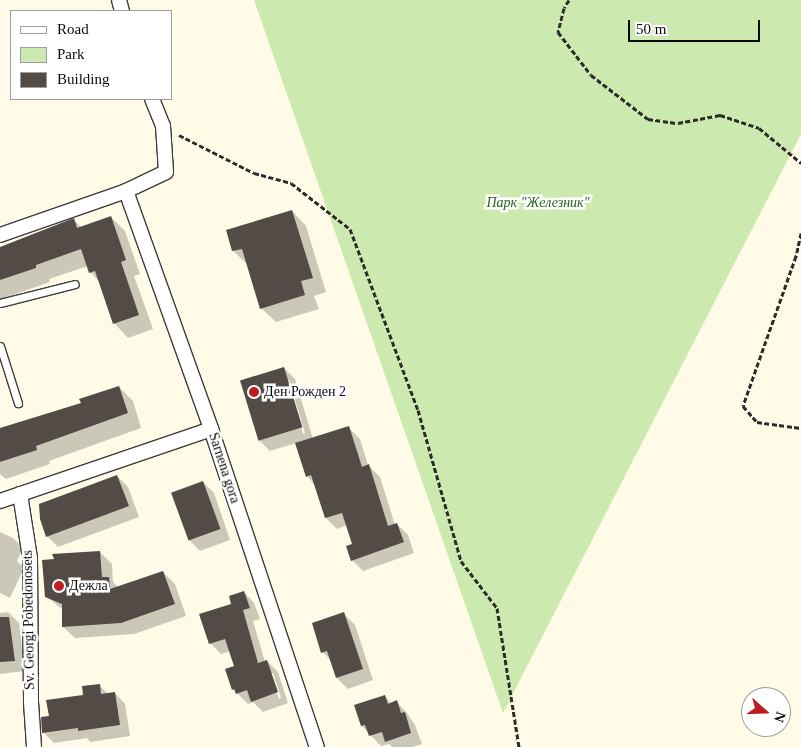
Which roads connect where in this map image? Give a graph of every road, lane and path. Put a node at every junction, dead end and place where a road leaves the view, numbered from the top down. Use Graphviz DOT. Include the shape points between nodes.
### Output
graph roads {
  1 [pos="569,0"];
  2 [pos="152,100"];
  3 [pos="163,126"];
  4 [pos="801,163"];
  5 [pos="126,191"];
  6 [pos="801,233"];
  7 [pos="0,235"];
  8 [pos="75,284"];
  9 [pos="0,304"];
  10 [pos="0,346"];
  11 [pos="18,403"];
  12 [pos="801,428"];
  13 [pos="211,430"];
  14 [pos="20,494"];
  15 [pos="0,501"];
  16 [pos="34,747"];
  17 [pos="317,747"];
  18 [pos="518,747"];
  1 -- 4 [label="path" via="558,32 590,75 648,119 678,123 720,115 759,128"];
  2 -- 3 [label="street"];
  3 -- 5 [label="street" via="166,172"];
  3 -- 18 [label="path" via="254,173 292,183 350,228 418,410 461,561 497,608"];
  5 -- 7 [label="street"];
  5 -- 13 [label="street, Sarnena gora"];
  6 -- 12 [label="path" via="796,256 743,406 757,422"];
  8 -- 9 [label="lane"];
  10 -- 11 [label="lane"];
  13 -- 14 [label="street"];
  13 -- 17 [label="street, Sarnena gora"];
  14 -- 15 [label="street"];
  14 -- 16 [label="street, Sv. Georgi Pobedonosets" via="30,558"];
}
